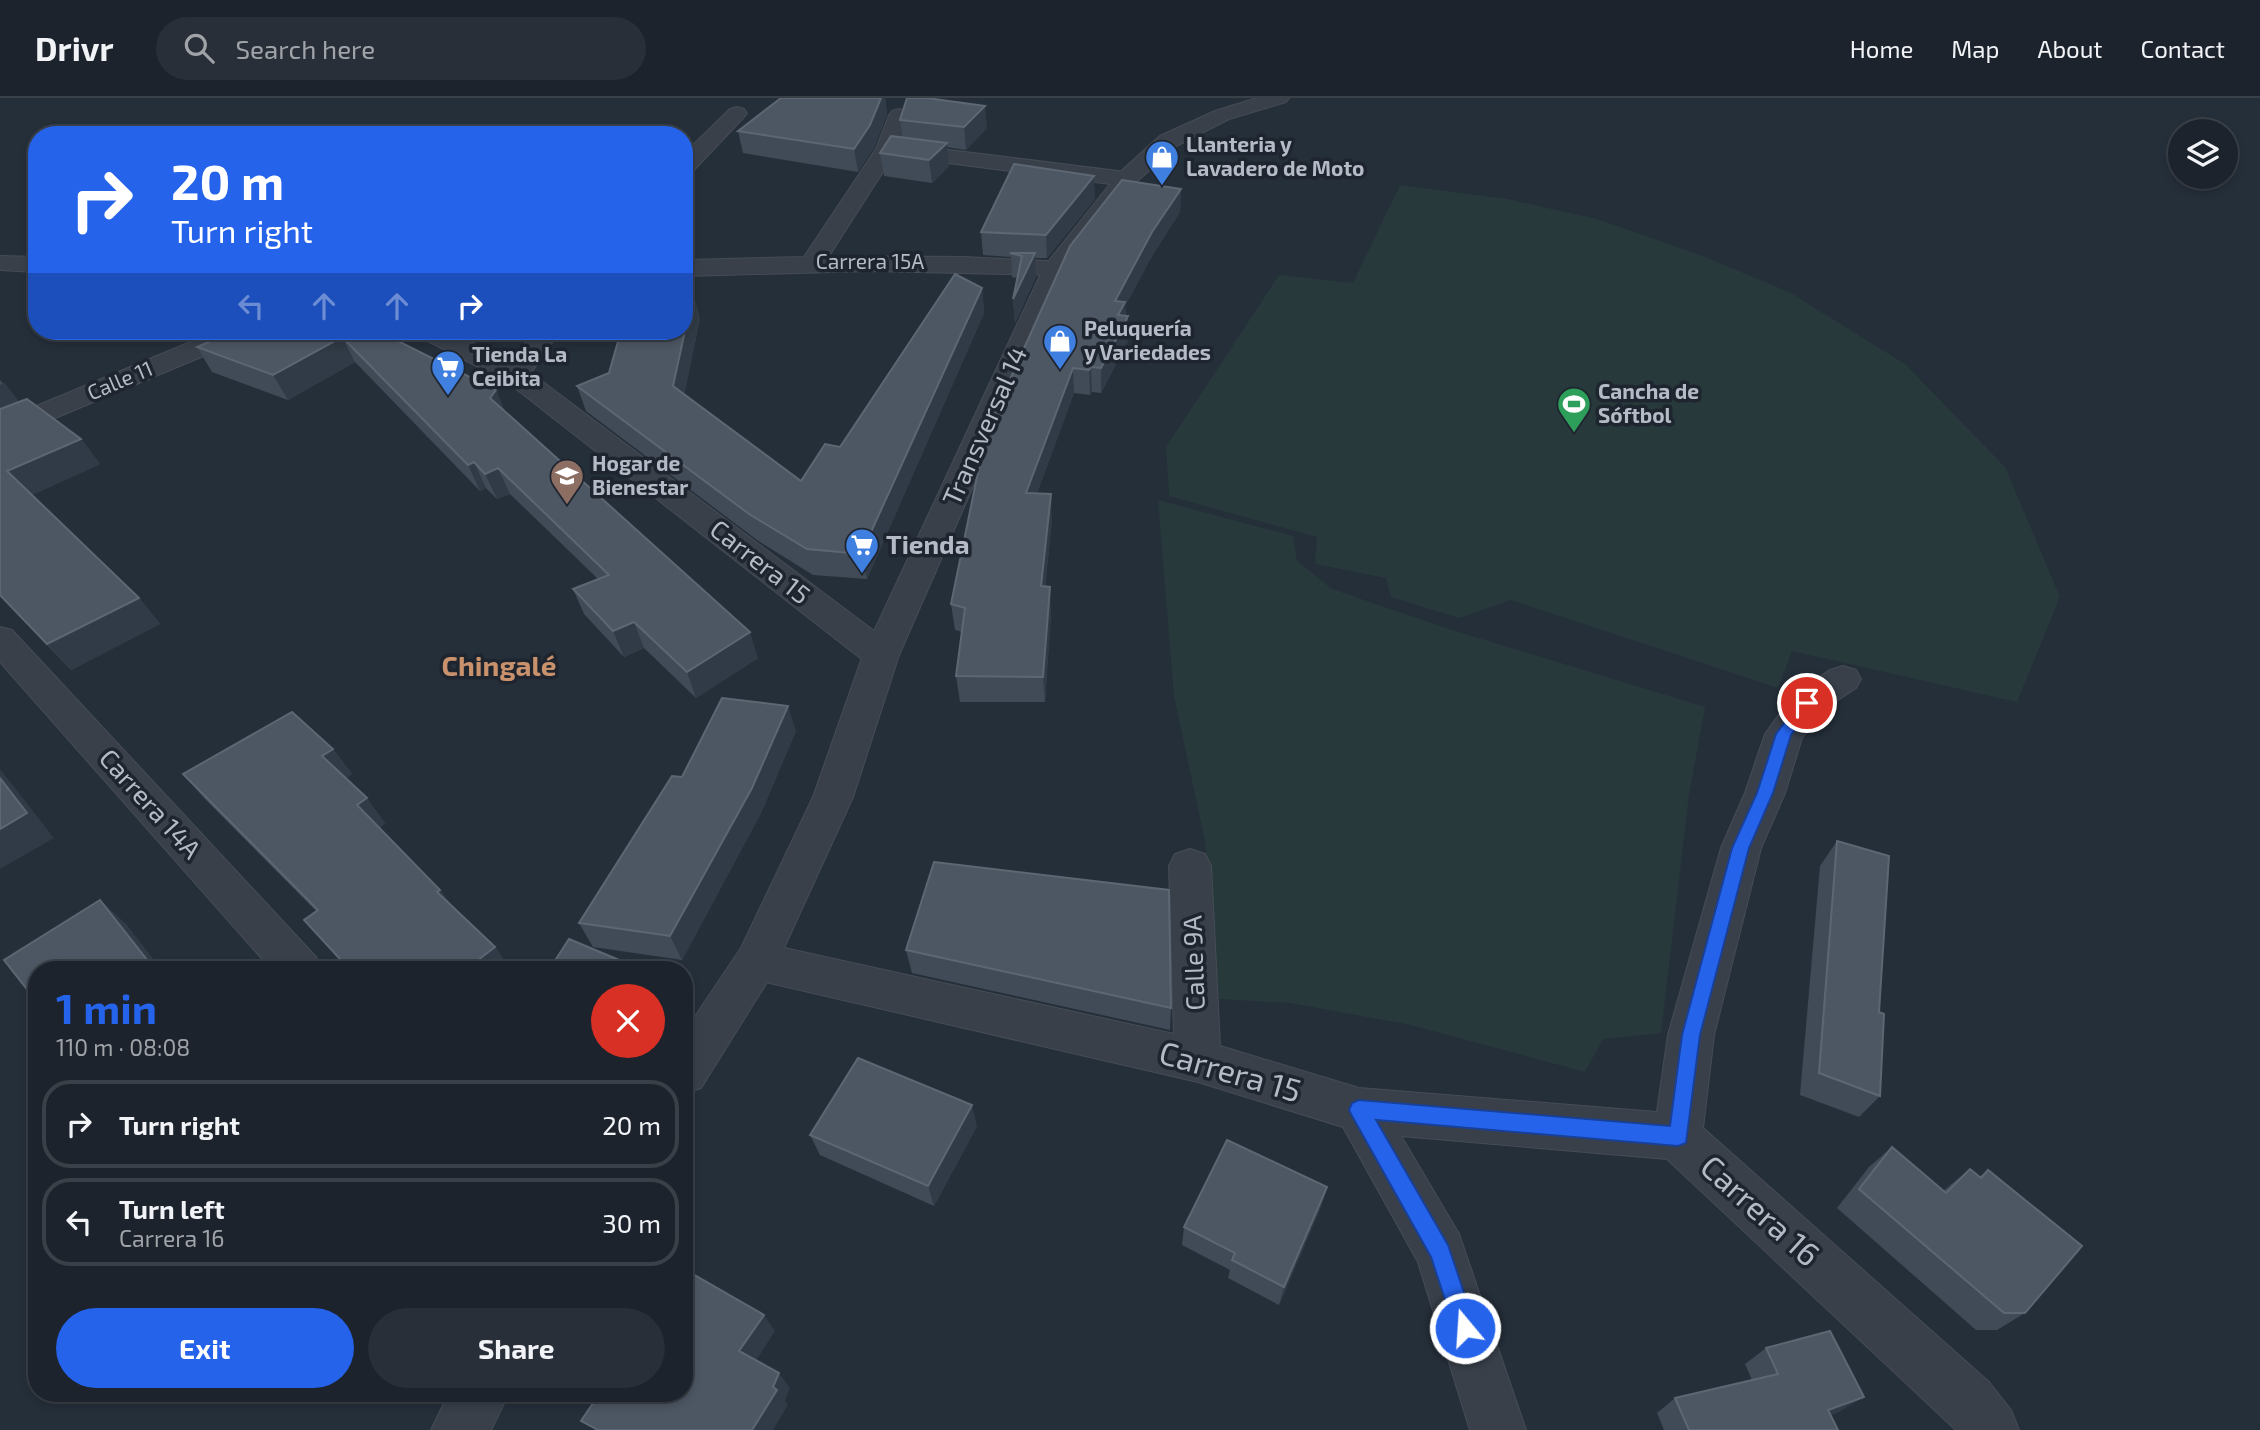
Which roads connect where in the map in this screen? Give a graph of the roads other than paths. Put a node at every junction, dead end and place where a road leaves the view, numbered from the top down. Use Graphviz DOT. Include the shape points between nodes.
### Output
graph roads {
  1 [pos="1279,98"];
  2 [pos="737,113"];
  3 [pos="899,115"];
  4 [pos="887,149"];
  5 [pos="693,158"];
  6 [pos="1126,179"];
  7 [pos="813,262"];
  8 [pos="0,263"];
  9 [pos="28,265"];
  10 [pos="1057,267"];
  11 [pos="693,268"];
  12 [pos="219,340"];
  13 [pos="447,340"];
  14 [pos="541,340"];
  15 [pos="516,375"];
  16 [pos="0,432"];
  17 [pos="0,639"];
  18 [pos="881,655"];
  19 [pos="1843,679"];
  20 [pos="1190,866"];
  21 [pos="292,961"];
  22 [pos="757,961"];
  23 [pos="693,1059"];
  24 [pos="1198,1060"];
  25 [pos="1359,1110"];
  26 [pos="1678,1137"];
  27 [pos="476,1402"];
  28 [pos="459,1430"];
  29 [pos="1498,1430"];
  30 [pos="1992,1430"];
  1 -- 6 [label="street, Transversal 14" via="1222,115 1168,141"];
  2 -- 5 [label="street"];
  3 -- 4 [label="street"];
  4 -- 6 [label="street"];
  4 -- 7 [label="street"];
  6 -- 10 [label="street, Transversal 14"];
  7 -- 10 [label="street, Carrera 15A"];
  7 -- 11 [label="street, Carrera 15A"];
  8 -- 9 [label="street"];
  10 -- 18 [label="street, Transversal 14"];
  12 -- 16 [label="street, Calle 11"];
  13 -- 15 [label="street, Carrera 15"];
  14 -- 15 [label="street"];
  15 -- 18 [label="street, Carrera 15"];
  17 -- 21 [label="street, Carrera 14A"];
  18 -- 22 [label="street, Transversal 14" via="833,797"];
  19 -- 26 [label="street, Carrera 16" via="1807,703 1784,734 1741,848 1691,1035"];
  20 -- 24 [label="street, Calle 9A"];
  22 -- 23 [label="street, Transversal 14"];
  22 -- 24 [label="street, Carrera 15"];
  24 -- 25 [label="street, Carrera 15"];
  25 -- 26 [label="street, Carrera 15"];
  25 -- 29 [label="street" via="1441,1252"];
  26 -- 30 [label="street, Carrera 16" via="1969,1402"];
  27 -- 28 [label="street"];
}
